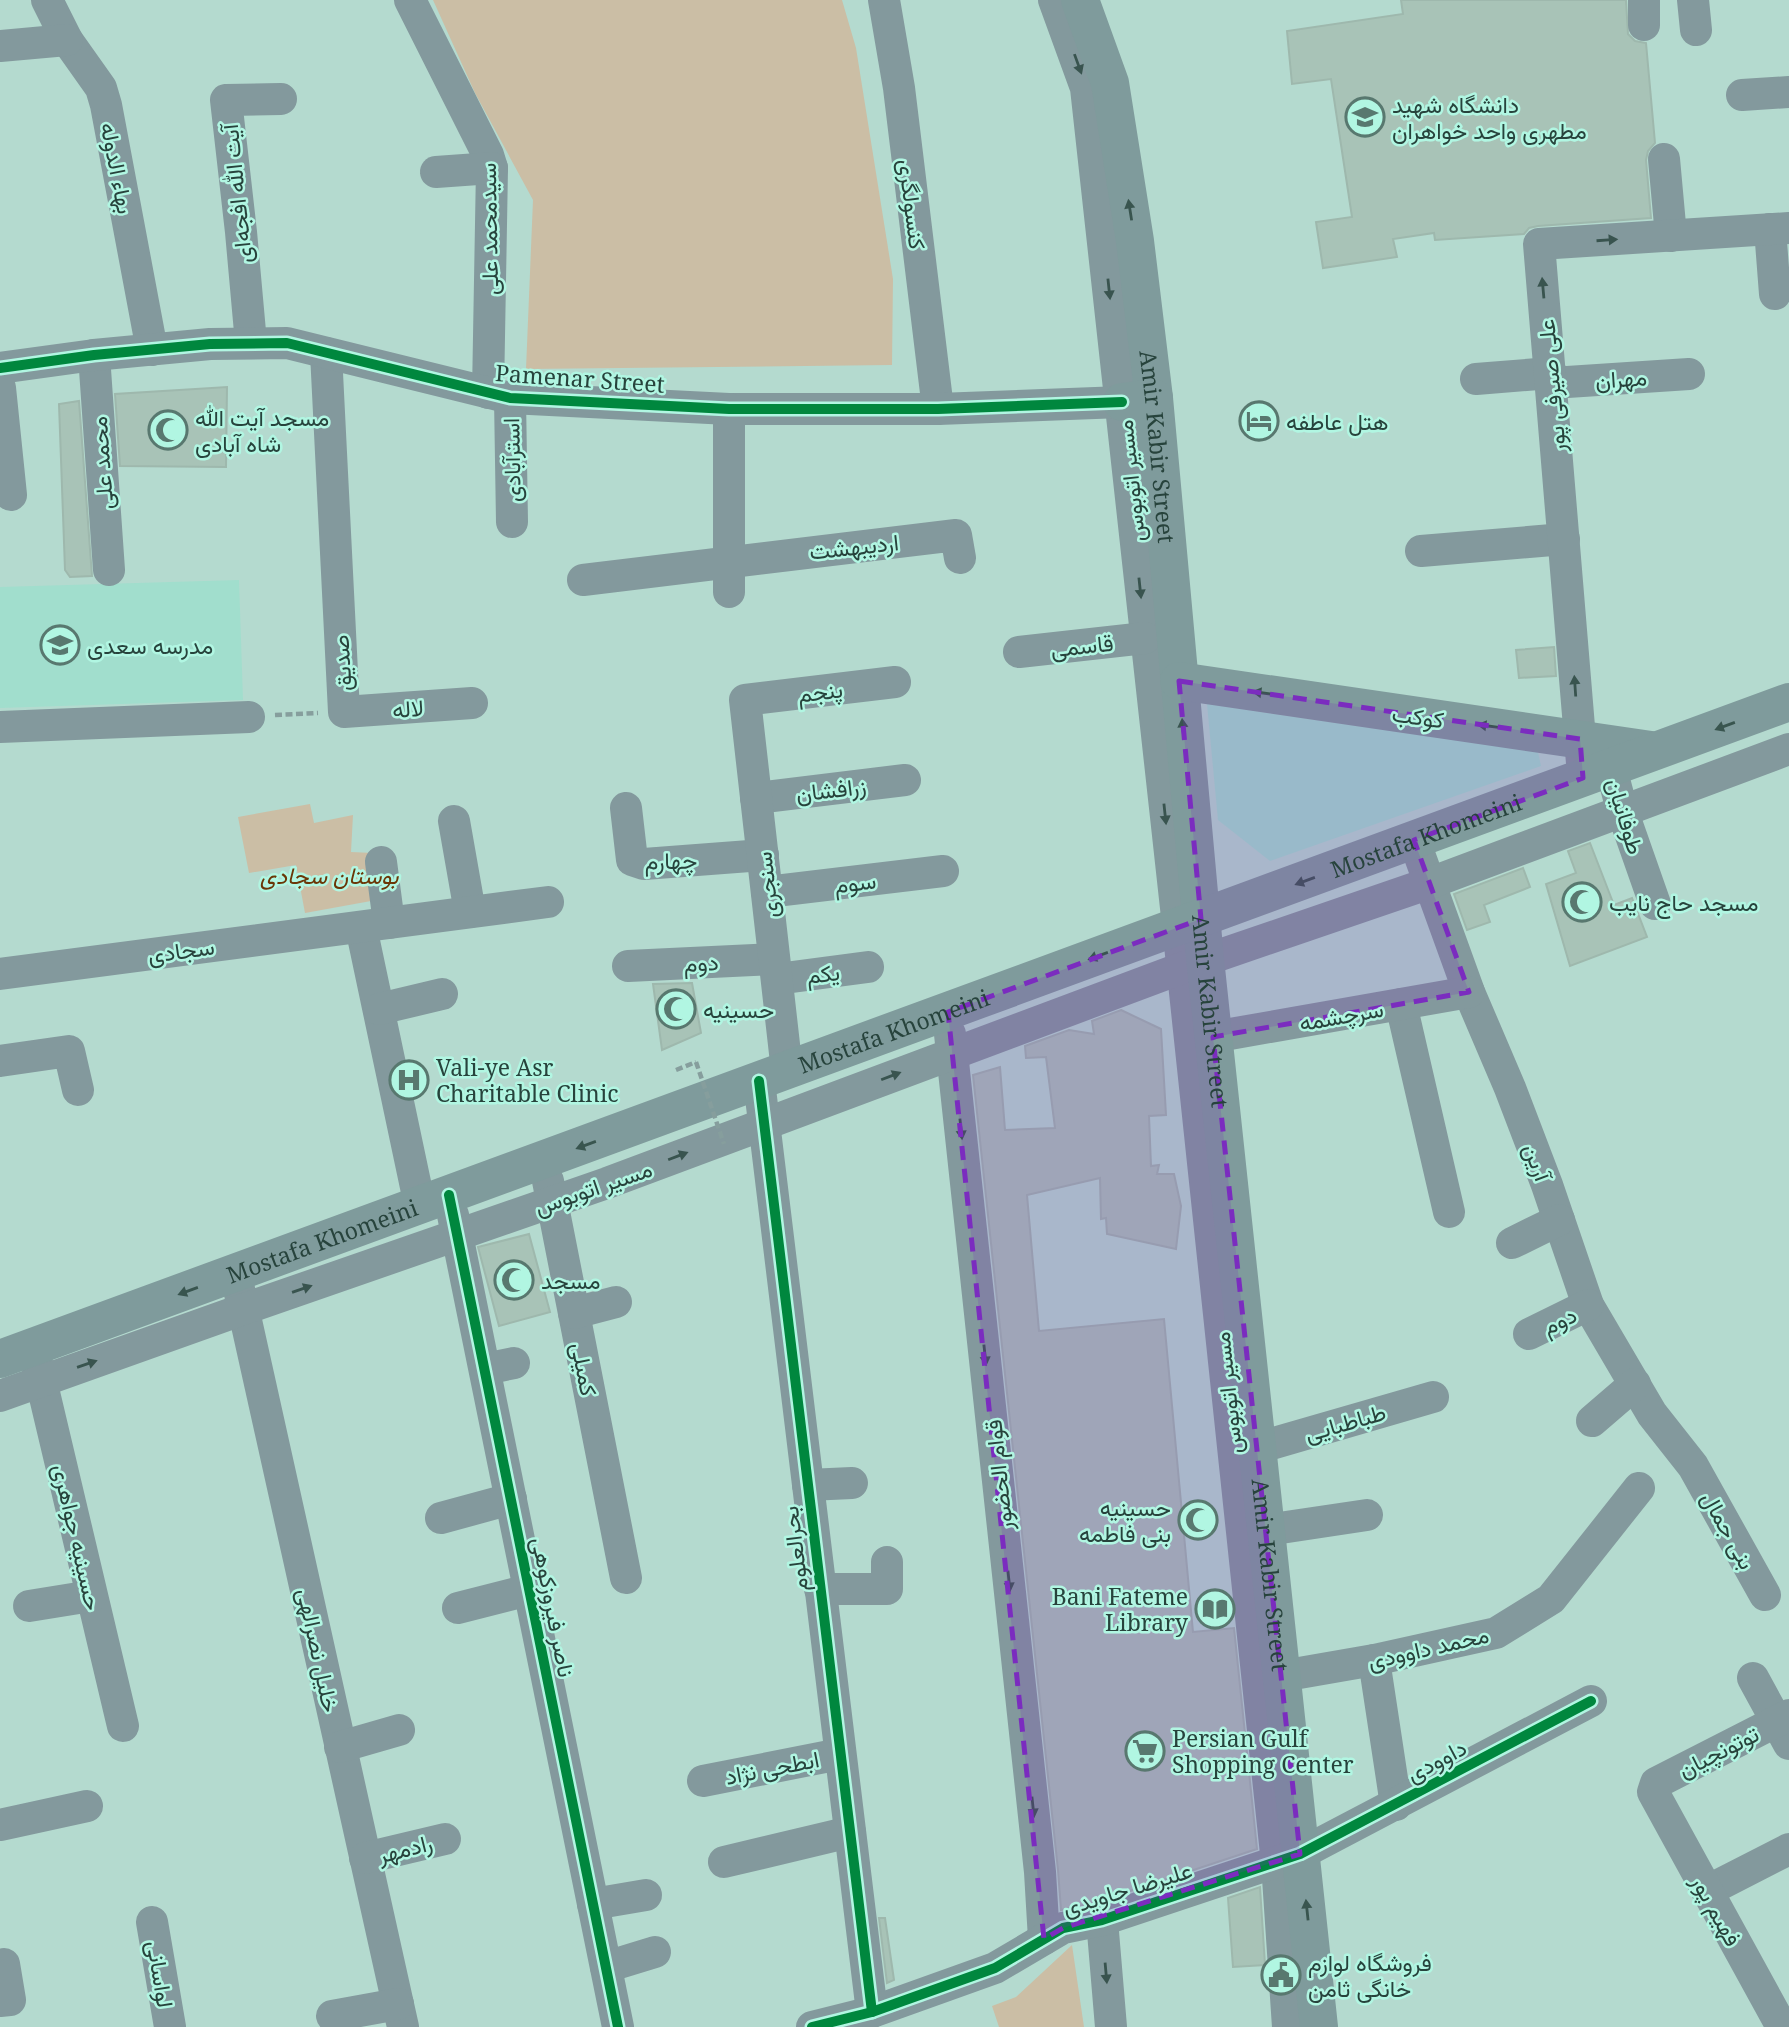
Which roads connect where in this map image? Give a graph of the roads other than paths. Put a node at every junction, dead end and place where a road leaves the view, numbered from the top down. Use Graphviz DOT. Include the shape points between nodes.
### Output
graph roads {
  1 [pos="47,0"];
  2 [pos="410,0"];
  3 [pos="884,0"];
  4 [pos="1054,0"];
  5 [pos="1080,0"];
  6 [pos="67,40"];
  7 [pos="0,46"];
  8 [pos="1789,92"];
  9 [pos="1742,95"];
  10 [pos="281,99"];
  11 [pos="1664,159"];
  12 [pos="492,168"];
  13 [pos="436,172"];
  14 [pos="1780,229"];
  15 [pos="1671,236"];
  16 [pos="1775,293"];
  17 [pos="251,343"];
  18 [pos="152,349"];
  19 [pos="326,353"];
  20 [pos="94,355"];
  21 [pos="0,369"];
  22 [pos="1689,374"];
  23 [pos="1551,378"];
  24 [pos="1476,379"];
  25 [pos="0,388"];
  26 [pos="499,396"];
  27 [pos="1138,400"];
  28 [pos="729,409"];
  29 [pos="938,409"];
  30 [pos="11,495"];
  31 [pos="512,522"];
  32 [pos="1564,539"];
  33 [pos="1421,551"];
  34 [pos="960,558"];
  35 [pos="729,561"];
  36 [pos="109,570"];
  37 [pos="583,580"];
  38 [pos="729,592"];
  39 [pos="1145,638"];
  40 [pos="1019,652"];
  41 [pos="1179,681"];
  42 [pos="895,682"];
  43 [pos="745,700"];
  44 [pos="1789,702"];
  45 [pos="472,703"];
  46 [pos="344,712"];
  47 [pos="249,717"];
  48 [pos="0,727"];
  49 [pos="1580,739"];
  50 [pos="1789,749"];
  51 [pos="1657,751"];
  52 [pos="1597,773"];
  53 [pos="905,780"];
  54 [pos="756,798"];
  55 [pos="626,808"];
  56 [pos="1622,810"];
  57 [pos="454,821"];
  58 [pos="1414,841"];
  59 [pos="763,855"];
  60 [pos="381,862"];
  61 [pos="943,871"];
  62 [pos="1430,883"];
  63 [pos="767,892"];
  64 [pos="548,902"];
  65 [pos="1655,904"];
  66 [pos="470,912"];
  67 [pos="1190,923"];
  68 [pos="375,925"];
  69 [pos="1194,963"];
  70 [pos="628,966"];
  71 [pos="868,967"];
  72 [pos="775,969"];
  73 [pos="0,974"];
  74 [pos="1469,992"];
  75 [pos="442,994"];
  76 [pos="1401,1004"];
  77 [pos="379,1009"];
  78 [pos="948,1012"];
  79 [pos="1213,1037"];
  80 [pos="952,1053"];
  81 [pos="0,1061"];
  82 [pos="773,1076"];
  83 [pos="78,1090"];
  84 [pos="764,1124"];
  85 [pos="543,1161"];
  86 [pos="434,1201"];
  87 [pos="551,1201"];
  88 [pos="1449,1212"];
  89 [pos="1559,1220"];
  90 [pos="457,1235"];
  91 [pos="1512,1244"];
  92 [pos="240,1291"];
  93 [pos="616,1302"];
  94 [pos="1588,1305"];
  95 [pos="574,1312"];
  96 [pos="1530,1334"];
  97 [pos="25,1363"];
  98 [pos="1635,1384"];
  99 [pos="0,1396"];
  100 [pos="1433,1397"];
  101 [pos="1592,1421"];
  102 [pos="1258,1448"];
  103 [pos="1693,1466"];
  104 [pos="852,1483"];
  105 [pos="808,1485"];
  106 [pos="1639,1488"];
  107 [pos="511,1499"];
  108 [pos="1367,1515"];
  109 [pos="441,1518"];
  110 [pos="1267,1530"];
  111 [pos="887,1562"];
  112 [pos="626,1578"];
  113 [pos="820,1589"];
  114 [pos="529,1590"];
  115 [pos="1765,1595"];
  116 [pos="92,1596"];
  117 [pos="29,1606"];
  118 [pos="458,1608"];
  119 [pos="1374,1660"];
  120 [pos="1282,1676"];
  121 [pos="1753,1678"];
  122 [pos="1591,1701"];
  123 [pos="123,1726"];
  124 [pos="1785,1727"];
  125 [pos="399,1730"];
  126 [pos="340,1747"];
  127 [pos="840,1754"];
  128 [pos="703,1781"];
  129 [pos="1653,1792"];
  130 [pos="1396,1805"];
  131 [pos="87,1806"];
  132 [pos="0,1825"];
  133 [pos="850,1832"];
  134 [pos="445,1839"];
  135 [pos="1789,1849"];
  136 [pos="365,1858"];
  137 [pos="1289,1858"];
  138 [pos="724,1862"];
  139 [pos="1707,1891"];
  140 [pos="646,1895"];
  141 [pos="593,1904"];
  142 [pos="1102,1920"];
  143 [pos="152,1922"];
  144 [pos="1044,1939"];
  145 [pos="655,1952"];
  146 [pos="4,1964"];
  147 [pos="606,1967"];
  148 [pos="0,2001"];
  149 [pos="872,2011"];
  150 [pos="332,2016"];
  151 [pos="400,2016"];
  152 [pos="170,2027"];
  153 [pos="618,2027"];
  154 [pos="812,2027"];
  155 [pos="1111,2027"];
  156 [pos="1288,2027"];
  157 [pos="1319,2027"];
  158 [pos="1782,2027"];
  1 -- 6 [label="street, بهاء الدوله"];
  2 -- 12 [label="street, سیدمحمد علی"];
  3 -- 29 [label="street, کنسولگری"];
  4 -- 27 [label="street, مسیر اتوبوس, one-way" via="1086,88"];
  27 -- 5 [label="main road, Amir Kabir Street, one-way" via="1135,241 1110,83"];
  6 -- 7 [label="street"];
  6 -- 18 [label="street, بهاء الدوله" via="101,88 106,105"];
  8 -- 9 [label="street"];
  10 -- 17 [label="street, آیت الله افجه‌ای" via="226,100"];
  11 -- 15 [label="street"];
  12 -- 13 [label="street"];
  12 -- 26 [label="street, سیدمحمد علی"];
  14 -- 15 [label="street, علی صیرفی پور"];
  14 -- 16 [label="street"];
  23 -- 15 [label="street, علی صیرفی پور, one-way" via="1539,244"];
  17 -- 18 [label="street, Pamenar Street"];
  17 -- 19 [label="street, Pamenar Street" via="287,343"];
  18 -- 20 [label="street, Pamenar Street"];
  19 -- 26 [label="street, Pamenar Street"];
  19 -- 46 [label="street, صدیق"];
  20 -- 21 [label="street, Pamenar Street"];
  20 -- 36 [label="street, محمد علی"];
  22 -- 23 [label="street, مهران"];
  23 -- 24 [label="street, مهران"];
  23 -- 32 [label="street, علی صیرفی پور"];
  25 -- 30 [label="street"];
  26 -- 28 [label="street, Pamenar Street"];
  26 -- 31 [label="street, استرآبادی"];
  27 -- 29 [label="street, Pamenar Street"];
  27 -- 39 [label="street, مسیر اتوبوس, one-way"];
  27 -- 41 [label="main road, Amir Kabir Street"];
  28 -- 29 [label="street, Pamenar Street"];
  28 -- 35 [label="street"];
  32 -- 33 [label="street"];
  49 -- 32 [label="street, علی صیرفی پور, one-way"];
  34 -- 35 [label="street, اردیبهشت" via="956,535"];
  35 -- 37 [label="street, اردیبهشت"];
  35 -- 38 [label="street"];
  39 -- 40 [label="street, قاسمی"];
  39 -- 67 [label="street, مسیر اتوبوس, one-way"];
  49 -- 41 [label="main road, کوکب, one-way"];
  67 -- 41 [label="main road, Amir Kabir Street, one-way"];
  42 -- 43 [label="street, پنجم"];
  43 -- 54 [label="street, سنجری"];
  44 -- 51 [label="main road, Mostafa Khomeini, one-way"];
  45 -- 46 [label="street, لاله"];
  47 -- 48 [label="street"];
  49 -- 51 [label="main road, کوکب"];
  49 -- 52 [label="street, علی صیرفی پور"];
  50 -- 56 [label="street, مسیر اتوبوس"];
  51 -- 52 [label="main road, Mostafa Khomeini"];
  52 -- 56 [label="street, طوفانیان"];
  52 -- 58 [label="main road, Mostafa Khomeini"];
  53 -- 54 [label="street, زرافشان"];
  54 -- 59 [label="street, سنجری"];
  55 -- 59 [label="street, چهارم" via="632,860 644,864"];
  56 -- 62 [label="street, مسیر اتوبوس"];
  56 -- 65 [label="street, طوفانیان"];
  57 -- 66 [label="street"];
  58 -- 62 [label="street, آرین"];
  58 -- 67 [label="main road, Mostafa Khomeini, one-way"];
  59 -- 63 [label="street, سنجری"];
  60 -- 68 [label="street"];
  61 -- 63 [label="street, سوم"];
  62 -- 69 [label="street, مسیر اتوبوس"];
  62 -- 74 [label="street, آرین"];
  63 -- 72 [label="street, سنجری"];
  64 -- 66 [label="street, سجادی"];
  66 -- 68 [label="street, سجادی"];
  67 -- 69 [label="main road, Amir Kabir Street"];
  67 -- 78 [label="main road, Mostafa Khomeini, one-way"];
  68 -- 73 [label="street, سجادی"];
  68 -- 77 [label="street"];
  69 -- 79 [label="main road, Amir Kabir Street"];
  69 -- 80 [label="street, مسیر اتوبوس"];
  69 -- 137 [label="street, مسیر اتوبوس"];
  70 -- 72 [label="street, دوم"];
  71 -- 72 [label="street, یکم"];
  72 -- 82 [label="street, سنجری"];
  74 -- 76 [label="street, سرچشمه"];
  74 -- 89 [label="street, آرین"];
  75 -- 77 [label="street"];
  76 -- 79 [label="street, سرچشمه"];
  76 -- 88 [label="street"];
  77 -- 86 [label="street"];
  78 -- 80 [label="street, قوام الحضور"];
  78 -- 82 [label="main road, Mostafa Khomeini"];
  79 -- 102 [label="main road, Amir Kabir Street"];
  84 -- 80 [label="street, مسیر اتوبوس, one-way"];
  80 -- 144 [label="street, قوام الحضور, one-way"];
  81 -- 83 [label="street" via="69,1051"];
  82 -- 84 [label="street, بحرالعلوم"];
  82 -- 85 [label="main road, Mostafa Khomeini, one-way"];
  87 -- 84 [label="street, مسیر اتوبوس, one-way"];
  84 -- 105 [label="street, بحرالعلوم"];
  85 -- 86 [label="main road, Mostafa Khomeini"];
  85 -- 87 [label="street, کمیلی"];
  86 -- 90 [label="street, ناصر فیروزکوهی"];
  86 -- 92 [label="main road, Mostafa Khomeini"];
  87 -- 90 [label="street, مسیر اتوبوس"];
  87 -- 95 [label="street, کمیلی"];
  89 -- 91 [label="street"];
  89 -- 94 [label="street, آرین"];
  92 -- 90 [label="street, مسیر اتوبوس, one-way"];
  90 -- 107 [label="street, ناصر فیروزکوهی" via="499,1366"];
  92 -- 97 [label="main road, Mostafa Khomeini"];
  92 -- 126 [label="street, خلیل نصرالهی"];
  93 -- 95 [label="street"];
  94 -- 96 [label="street, دوم"];
  94 -- 98 [label="street, آرین"];
  95 -- 112 [label="street, کمیلی"];
  97 -- 99 [label="street"];
  97 -- 116 [label="street, حسینیه جواهری"];
  98 -- 101 [label="street"];
  98 -- 103 [label="street, آرین"];
  100 -- 102 [label="street, طباطبایی"];
  102 -- 110 [label="main road, Amir Kabir Street"];
  103 -- 115 [label="street, بنی جمال"];
  104 -- 105 [label="street"];
  105 -- 113 [label="street, بحرالعلوم"];
  106 -- 119 [label="street, محمد داوودی" via="1551,1599 1524,1617 1496,1633"];
  107 -- 109 [label="street"];
  107 -- 114 [label="street, ناصر فیروزکوهی"];
  108 -- 110 [label="street"];
  110 -- 120 [label="main road, Amir Kabir Street"];
  111 -- 113 [label="street" via="887,1588"];
  113 -- 127 [label="street, بحرالعلوم"];
  114 -- 118 [label="street"];
  114 -- 141 [label="street, ناصر فیروزکوهی"];
  116 -- 117 [label="street"];
  116 -- 123 [label="street, حسینیه جواهری"];
  119 -- 120 [label="street, محمد داوودی"];
  119 -- 130 [label="street"];
  120 -- 137 [label="main road, Amir Kabir Street"];
  121 -- 124 [label="street"];
  122 -- 130 [label="street, داوودی"];
  124 -- 129 [label="street, توتونچیان" via="1656,1783"];
  125 -- 126 [label="street"];
  126 -- 136 [label="street, خلیل نصرالهی"];
  127 -- 128 [label="street, ابطحی نژاد"];
  127 -- 133 [label="street, بحرالعلوم"];
  129 -- 139 [label="street, فهیم پور"];
  130 -- 137 [label="street, داوودی"];
  131 -- 132 [label="street"];
  133 -- 138 [label="street"];
  133 -- 149 [label="street, بحرالعلوم"];
  134 -- 136 [label="street, رادمهر"];
  135 -- 139 [label="street"];
  136 -- 151 [label="street, خلیل نصرالهی"];
  137 -- 142 [label="street, علیرضا جاویدی"];
  137 -- 156 [label="street, مسیر اتوبوس"];
  157 -- 137 [label="main road, Amir Kabir Street, one-way"];
  139 -- 158 [label="street, فهیم پور"];
  140 -- 141 [label="street"];
  141 -- 147 [label="street, ناصر فیروزکوهی"];
  142 -- 144 [label="street, علیرضا جاویدی" via="1063,1928"];
  142 -- 155 [label="street, one-way"];
  143 -- 152 [label="street, لواسانی"];
  144 -- 149 [label="street, علیرضا جاویدی" via="995,1968"];
  145 -- 147 [label="street"];
  146 -- 148 [label="street" via="10,2000"];
  147 -- 153 [label="street, ناصر فیروزکوهی"];
  149 -- 154 [label="street, علیرضا جاویدی"];
  150 -- 151 [label="street"];
}
